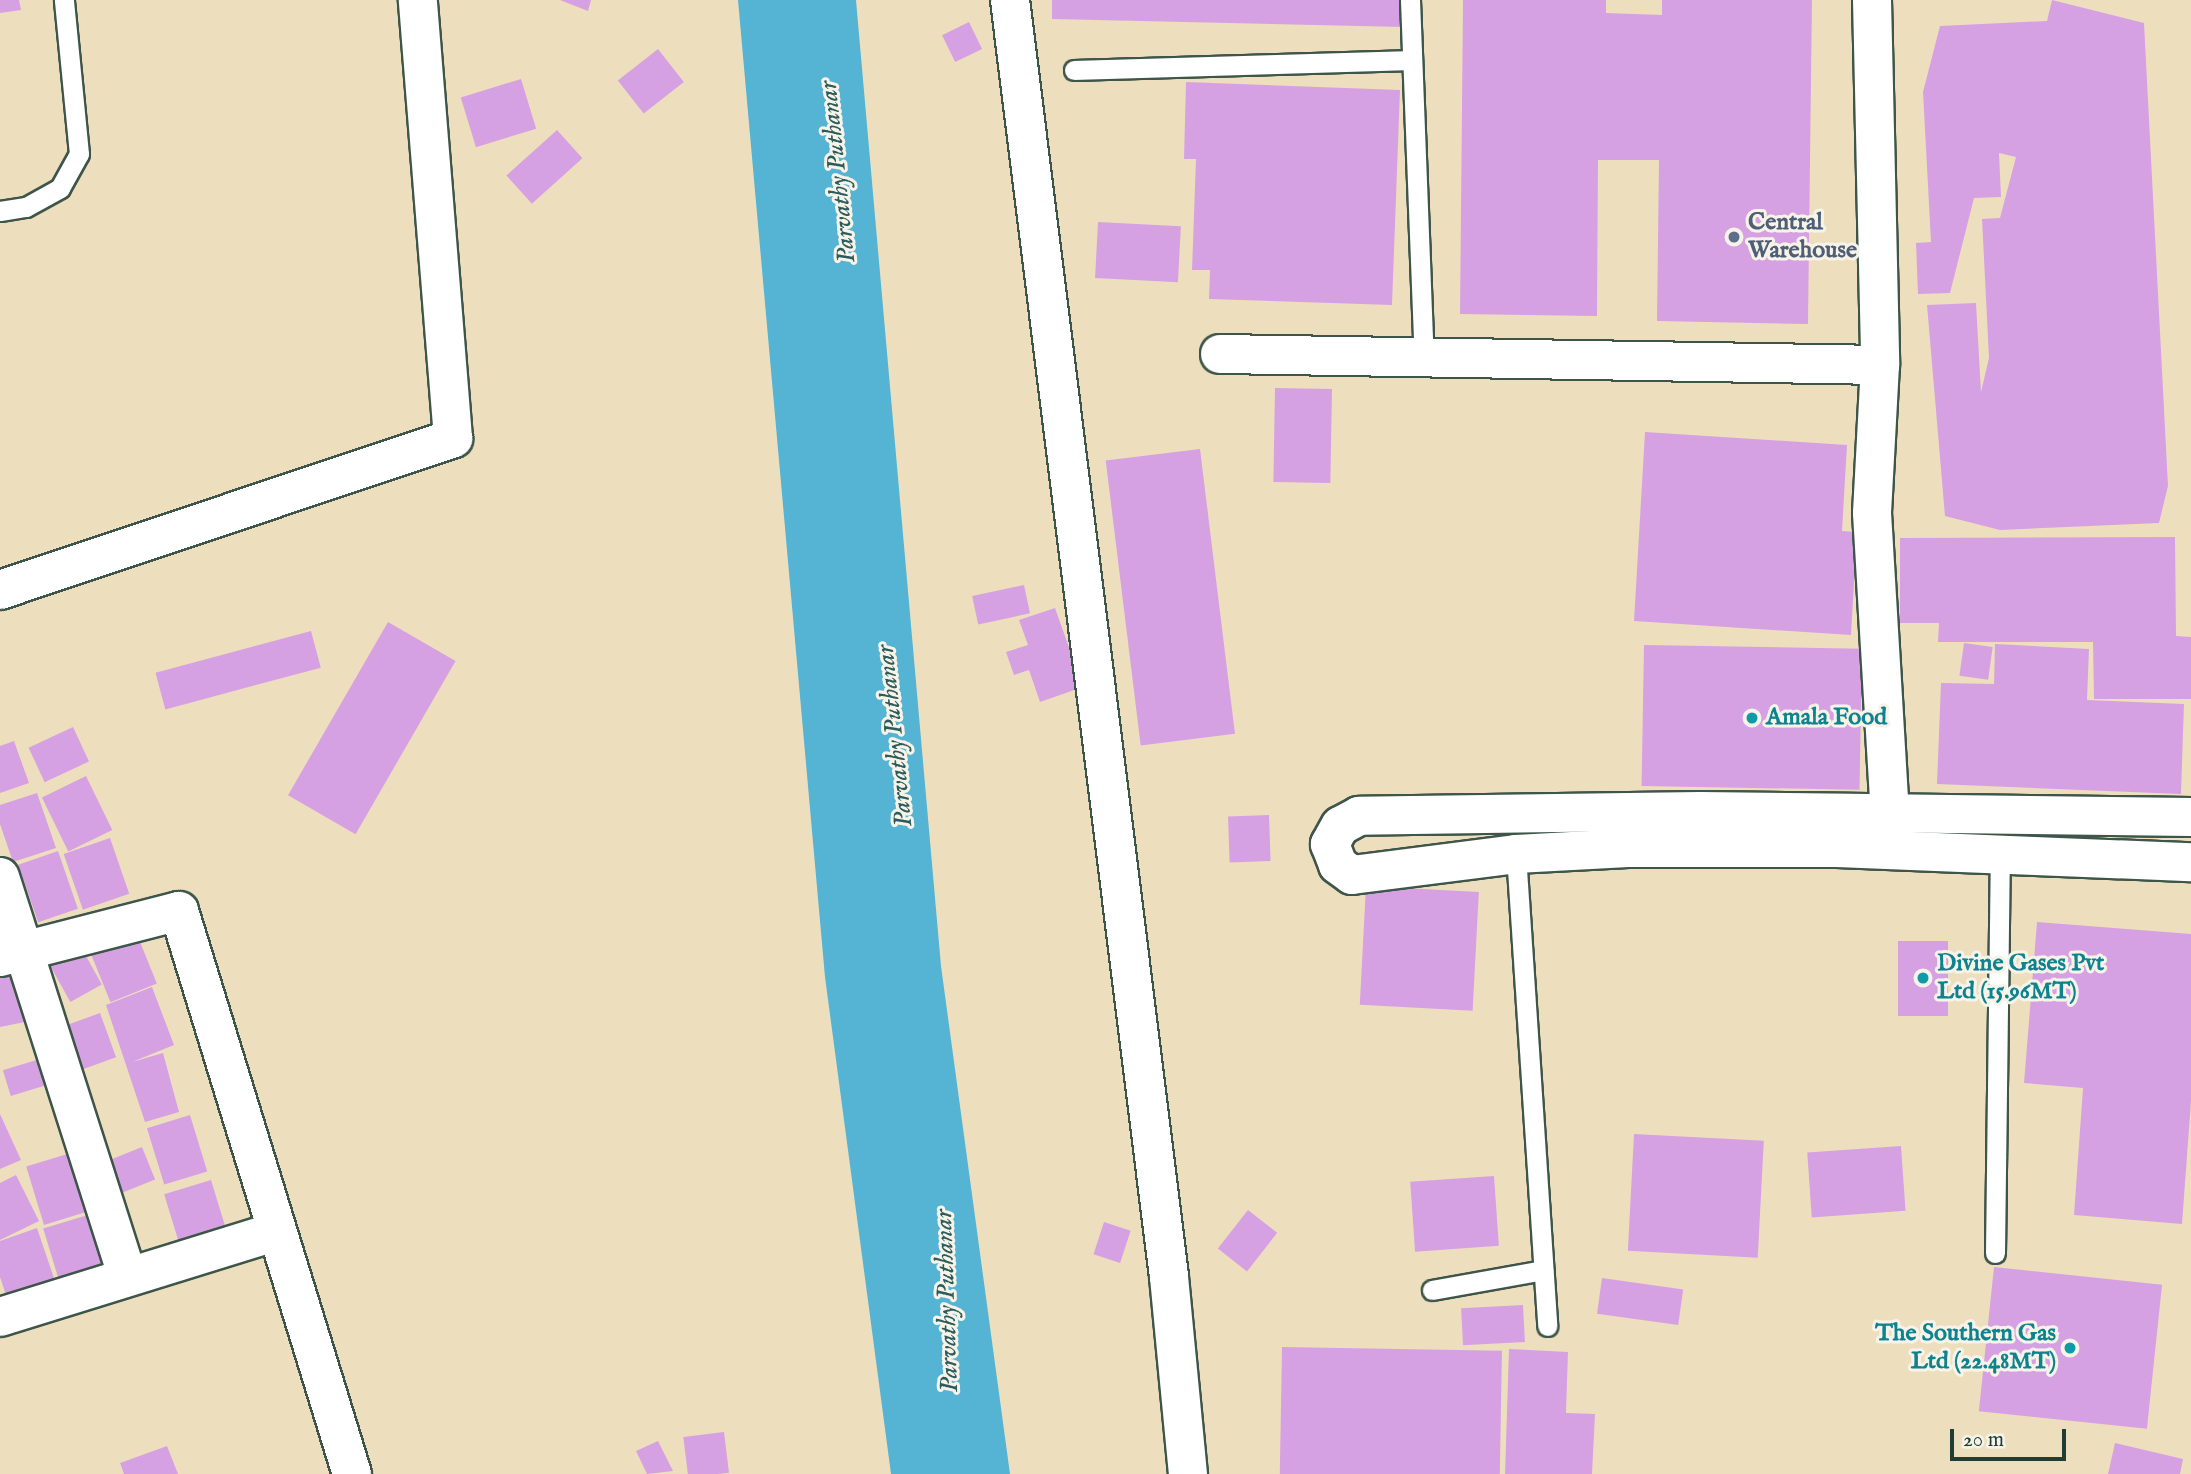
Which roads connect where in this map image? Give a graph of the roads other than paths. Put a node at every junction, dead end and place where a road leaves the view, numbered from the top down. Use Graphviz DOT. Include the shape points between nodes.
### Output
graph roads {
  1 [pos="64,0"];
  2 [pos="418,0"];
  3 [pos="1010,0"];
  4 [pos="1410,0"];
  5 [pos="1872,0"];
  6 [pos="1412,60"];
  7 [pos="1074,70"];
  8 [pos="0,211"];
  9 [pos="1220,354"];
  10 [pos="1424,357"];
  11 [pos="1880,365"];
  12 [pos="0,590"];
  13 [pos="1887,813"];
  14 [pos="2191,817"];
  15 [pos="1894,852"];
  16 [pos="1516,854"];
  17 [pos="2000,856"];
  18 [pos="2191,862"];
  19 [pos="0,877"];
  20 [pos="13,954"];
  21 [pos="275,1232"];
  22 [pos="1995,1253"];
  23 [pos="1543,1270"];
  24 [pos="127,1275"];
  25 [pos="1432,1290"];
  26 [pos="0,1317"];
  27 [pos="1547,1326"];
  28 [pos="352,1474"];
  29 [pos="1188,1474"];
  1 -- 8 [label="lane" via="79,154 60,188 26,207"];
  2 -- 12 [label="street" via="453,438"];
  3 -- 29 [label="street" via="1169,1277"];
  4 -- 6 [label="lane"];
  5 -- 11 [label="street"];
  6 -- 7 [label="lane"];
  6 -- 10 [label="lane"];
  9 -- 10 [label="street"];
  10 -- 11 [label="street"];
  11 -- 13 [label="street" via="1871,513"];
  13 -- 14 [label="street"];
  13 -- 15 [label="street"];
  13 -- 16 [label="street" via="1359,816 1340,826 1331,845 1338,865 1352,875"];
  15 -- 16 [label="street" via="1629,848"];
  15 -- 17 [label="street"];
  16 -- 23 [label="lane"];
  17 -- 18 [label="street"];
  17 -- 22 [label="lane"];
  19 -- 20 [label="street"];
  20 -- 21 [label="street" via="179,911"];
  20 -- 24 [label="street"];
  21 -- 24 [label="street"];
  21 -- 28 [label="street"];
  23 -- 25 [label="lane"];
  23 -- 27 [label="lane"];
  24 -- 26 [label="street"];
}
